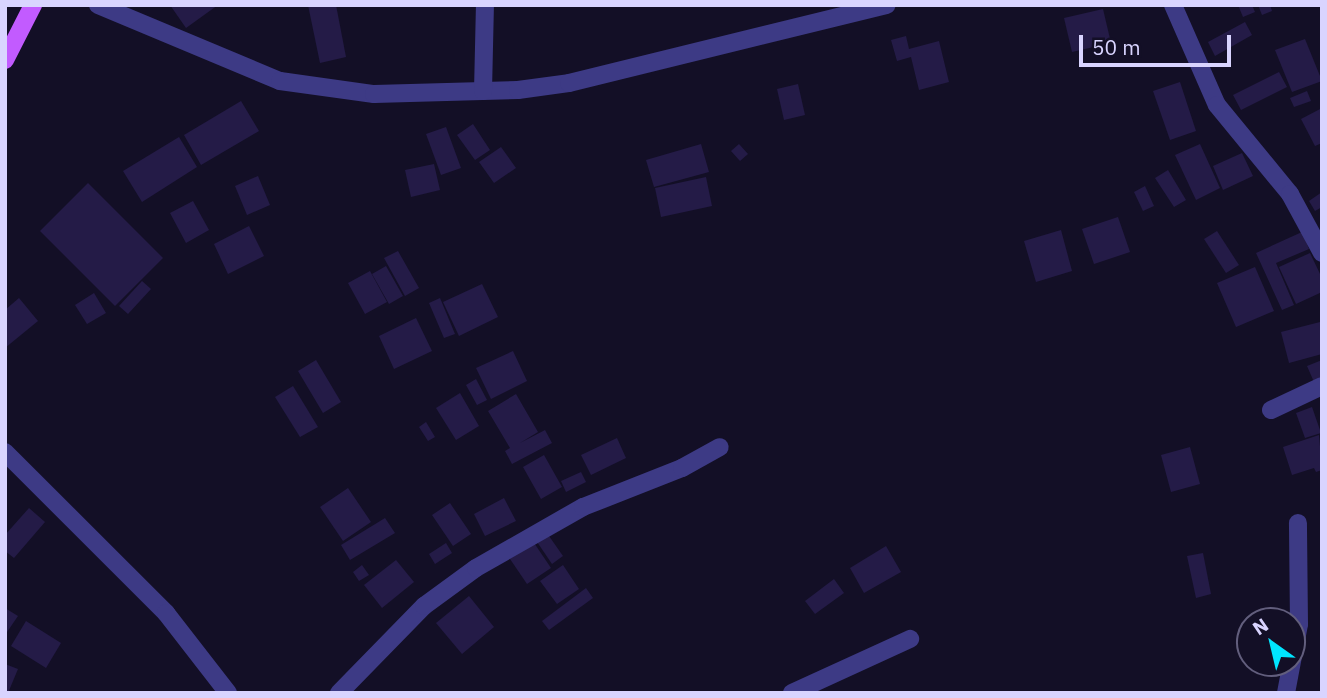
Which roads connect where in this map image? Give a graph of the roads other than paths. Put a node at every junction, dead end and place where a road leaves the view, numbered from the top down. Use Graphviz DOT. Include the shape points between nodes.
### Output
graph roads {
  1 [pos="33,5"];
  2 [pos="98,5"];
  3 [pos="485,5"];
  4 [pos="887,5"];
  5 [pos="1173,5"];
  6 [pos="5,60"];
  7 [pos="483,91"];
  8 [pos="1322,253"];
  9 [pos="1322,386"];
  10 [pos="1271,410"];
  11 [pos="720,447"];
  12 [pos="5,452"];
  13 [pos="1298,523"];
  14 [pos="910,639"];
  15 [pos="228,693"];
  16 [pos="339,693"];
  17 [pos="792,693"];
  18 [pos="1286,693"];
  1 -- 6 [label="main road"];
  2 -- 7 [label="street" via="299,86 374,94"];
  3 -- 7 [label="street"];
  4 -- 7 [label="street" via="569,83"];
  5 -- 8 [label="street" via="1223,114 1290,194"];
  9 -- 10 [label="street"];
  11 -- 16 [label="street" via="682,468 583,507 477,568 424,606"];
  12 -- 15 [label="street" via="166,613"];
  13 -- 18 [label="street" via="1299,624"];
  14 -- 17 [label="street"];
}
